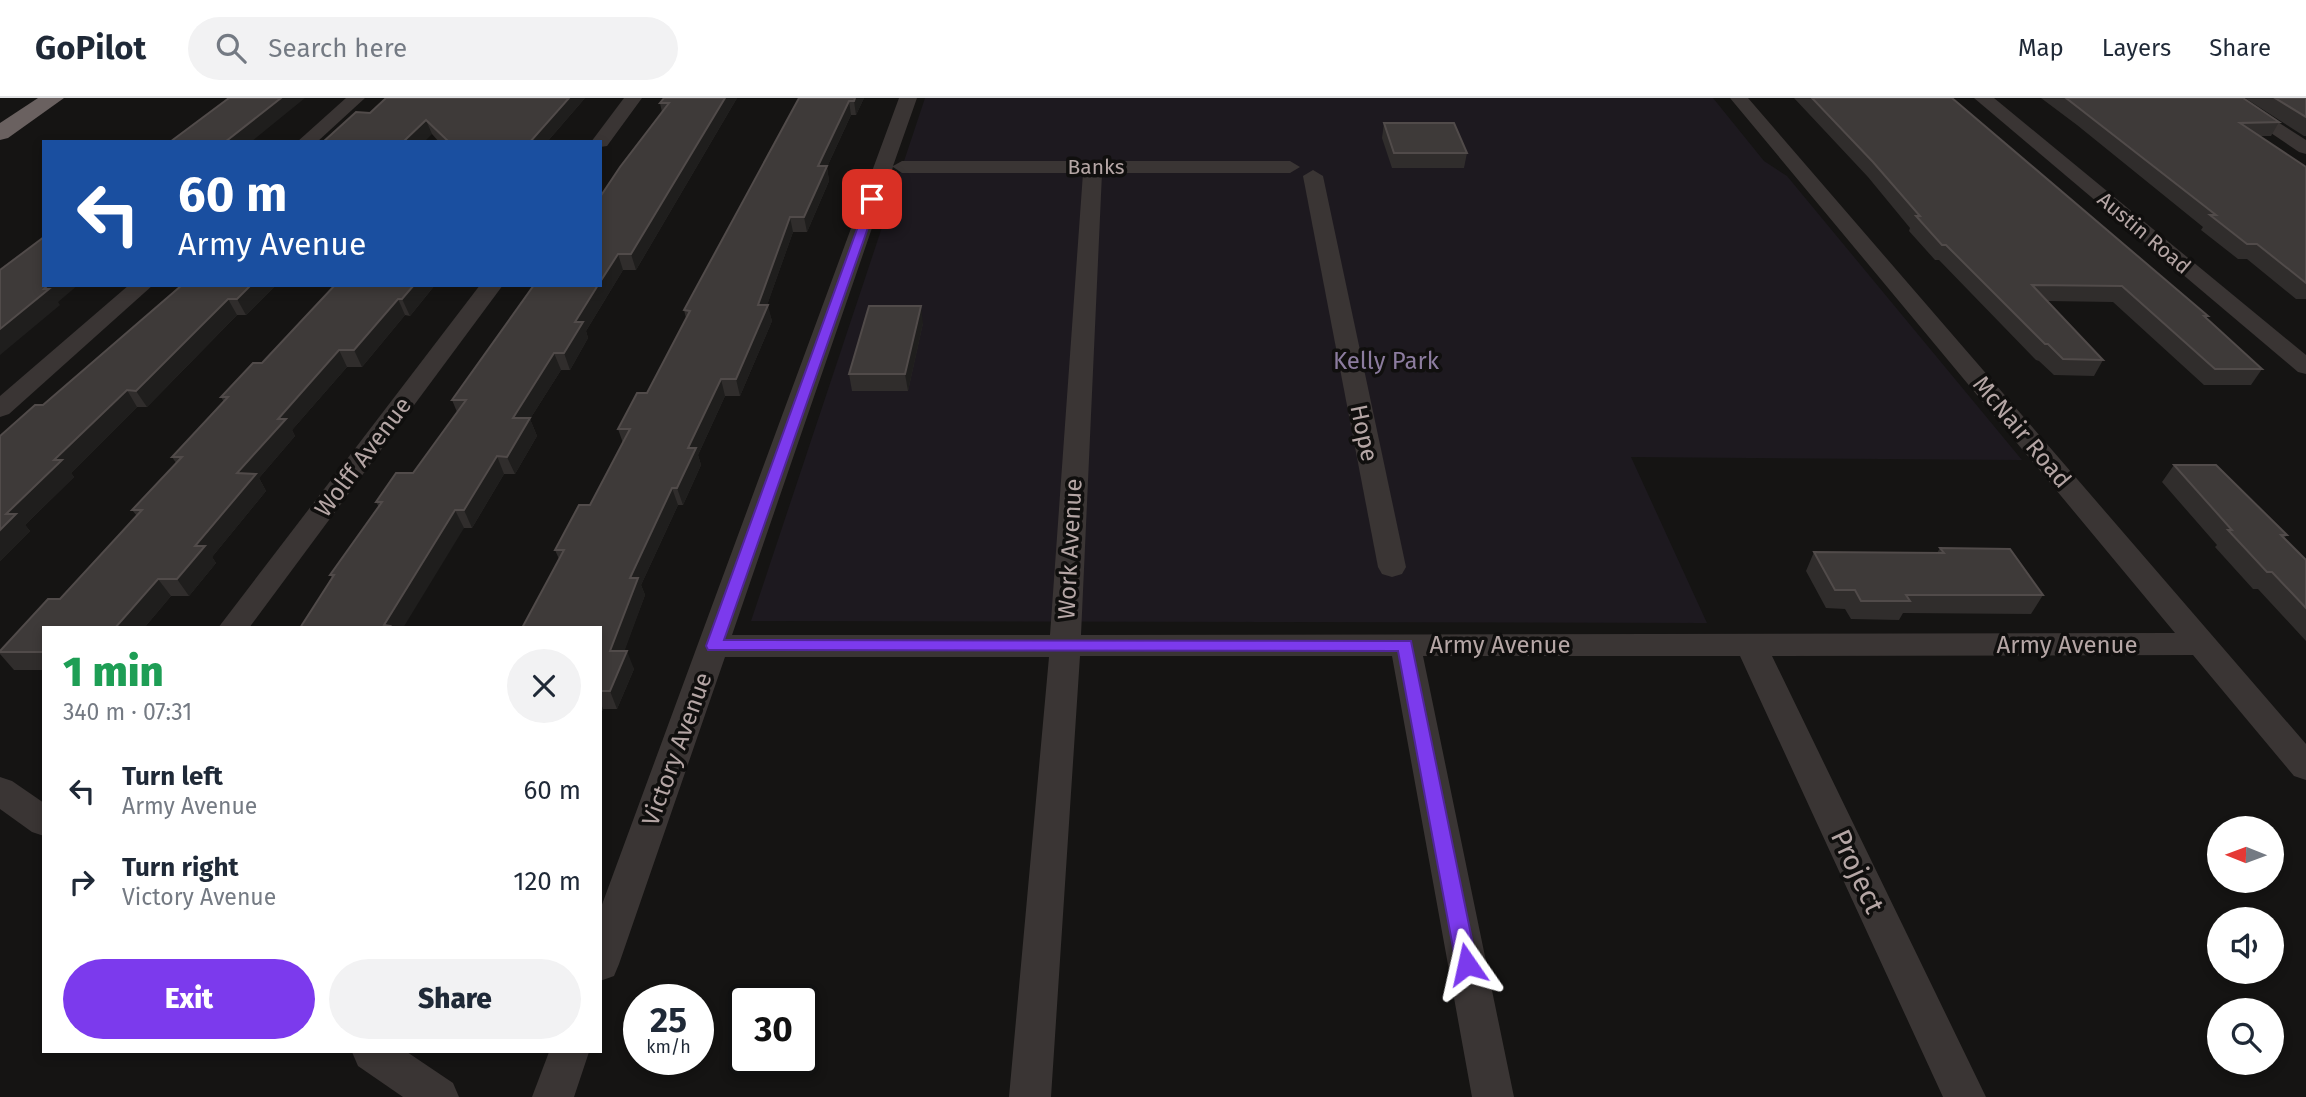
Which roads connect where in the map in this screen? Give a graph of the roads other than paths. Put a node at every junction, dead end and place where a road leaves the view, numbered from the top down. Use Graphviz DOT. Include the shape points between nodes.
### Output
graph roads {
  1 [pos="53,98"];
  2 [pos="356,98"];
  3 [pos="633,98"];
  4 [pos="908,98"];
  5 [pos="1739,98"];
  6 [pos="1983,98"];
  7 [pos="2228,98"];
  8 [pos="0,133"];
  9 [pos="308,140"];
  10 [pos="602,140"];
  11 [pos="2306,148"];
  12 [pos="902,167"];
  13 [pos="1093,167"];
  14 [pos="1290,167"];
  15 [pos="1313,176"];
  16 [pos="140,287"];
  17 [pos="490,287"];
  18 [pos="2306,367"];
  19 [pos="0,409"];
  20 [pos="1392,567"];
  21 [pos="235,626"];
  22 [pos="2202,644"];
  23 [pos="1405,645"];
  24 [pos="1751,645"];
  25 [pos="714,646"];
  26 [pos="1065,646"];
  27 [pos="2306,766"];
  28 [pos="0,791"];
  29 [pos="42,821"];
  30 [pos="602,958"];
  31 [pos="374,1053"];
  32 [pos="569,1053"];
  33 [pos="438,1097"];
  34 [pos="553,1097"];
  35 [pos="1030,1097"];
  36 [pos="1493,1097"];
  37 [pos="1965,1097"];
  1 -- 8 [label="highway"];
  2 -- 9 [label="street"];
  3 -- 10 [label="street"];
  4 -- 25 [label="street, Victory Avenue"];
  5 -- 22 [label="street, McNair Road"];
  6 -- 18 [label="street, Austin Road"];
  7 -- 11 [label="street"];
  12 -- 13 [label="street, Banks"];
  13 -- 14 [label="street, Banks"];
  13 -- 26 [label="street, Work Avenue"];
  15 -- 20 [label="street, Hope"];
  16 -- 19 [label="street"];
  17 -- 21 [label="street, Wolff Avenue"];
  22 -- 24 [label="street, Army Avenue"];
  22 -- 27 [label="street, McNair Road"];
  23 -- 24 [label="street, Army Avenue"];
  23 -- 26 [label="street, Army Avenue"];
  23 -- 36 [label="street"];
  24 -- 37 [label="street, Project"];
  25 -- 26 [label="street, Army Avenue"];
  25 -- 30 [label="street, Victory Avenue"];
  26 -- 35 [label="street, Work Avenue"];
  28 -- 29 [label="street"];
  31 -- 33 [label="street"];
  32 -- 34 [label="street"];
}
